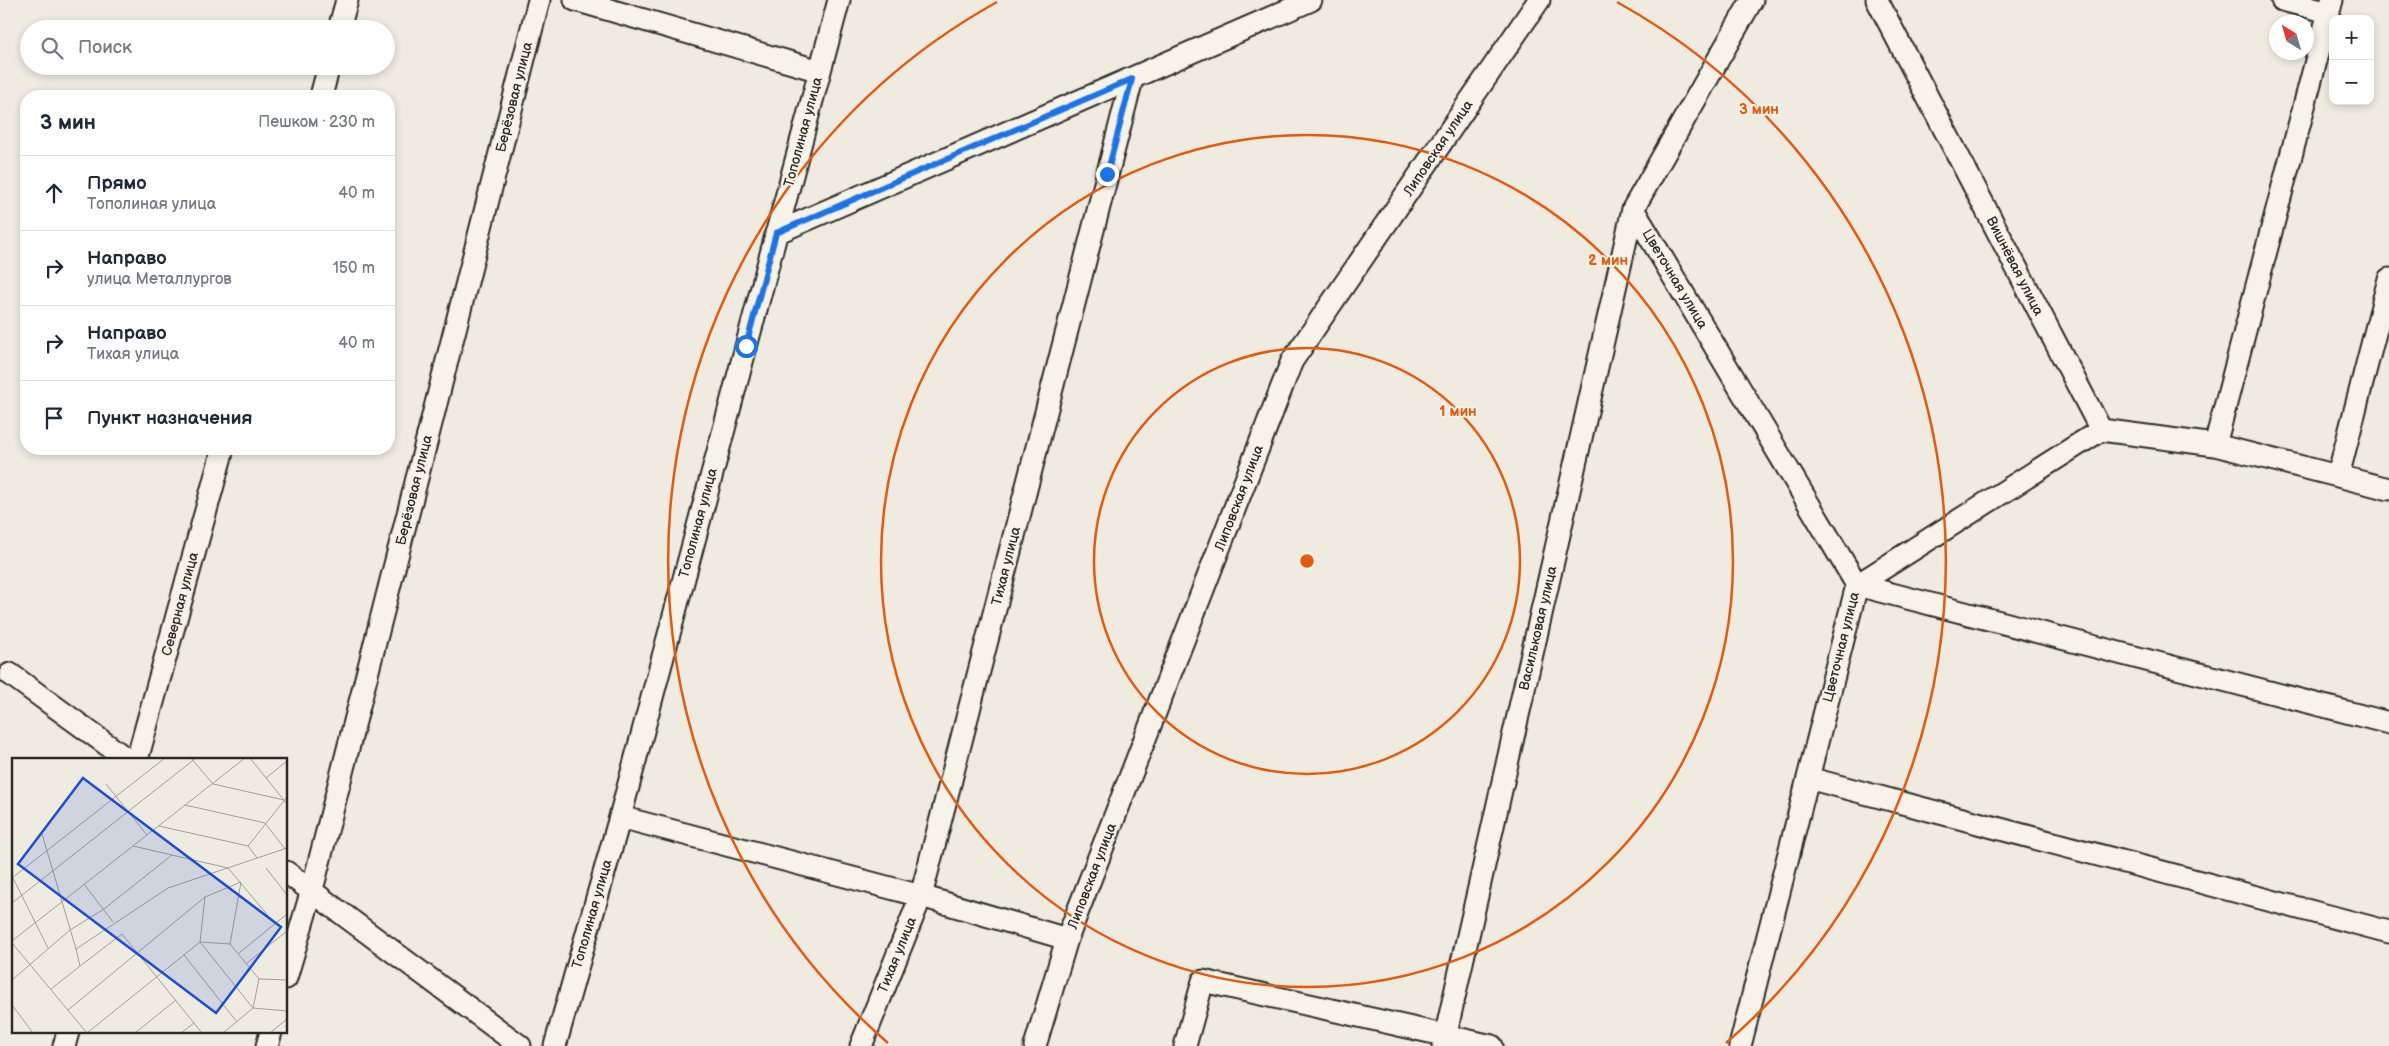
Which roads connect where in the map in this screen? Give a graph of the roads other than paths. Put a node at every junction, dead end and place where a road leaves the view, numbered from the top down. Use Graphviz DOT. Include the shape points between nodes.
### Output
graph roads {
  1 [pos="347,0"];
  2 [pos="539,0"];
  3 [pos="575,0"];
  4 [pos="838,0"];
  5 [pos="1311,0"];
  6 [pos="1539,0"];
  7 [pos="1752,0"];
  8 [pos="1877,0"];
  9 [pos="2282,0"];
  10 [pos="2330,6"];
  11 [pos="341,20"];
  12 [pos="820,71"];
  13 [pos="327,75"];
  14 [pos="1132,79"];
  15 [pos="323,90"];
  16 [pos="1633,209"];
  17 [pos="776,233"];
  18 [pos="2389,279"];
  19 [pos="2101,430"];
  20 [pos="2215,445"];
  21 [pos="221,455"];
  22 [pos="2338,476"];
  23 [pos="2389,489"];
  24 [pos="1857,585"];
  25 [pos="10,674"];
  26 [pos="2389,722"];
  27 [pos="125,758"];
  28 [pos="138,758"];
  29 [pos="1808,778"];
  30 [pos="620,817"];
  31 [pos="288,873"];
  32 [pos="312,890"];
  33 [pos="921,896"];
  34 [pos="2389,932"];
  35 [pos="1068,939"];
  36 [pos="288,971"];
  37 [pos="1445,1040"];
  38 [pos="520,1046"];
  39 [pos="555,1046"];
  40 [pos="862,1046"];
  41 [pos="1035,1046"];
  42 [pos="1185,1046"];
  43 [pos="1492,1046"];
  44 [pos="1740,1046"];
  1 -- 11 [label="street"];
  2 -- 32 [label="street, Берёзовая улица"];
  3 -- 12 [label="street"];
  4 -- 12 [label="street, Тополиная улица"];
  5 -- 14 [label="street"];
  6 -- 35 [label="street, Липовская улица" via="1292,361"];
  7 -- 16 [label="street, Васильковая улица"];
  8 -- 19 [label="street, Вишнёвая улица"];
  9 -- 10 [label="street"];
  10 -- 20 [label="street"];
  12 -- 17 [label="street, Тополиная улица"];
  13 -- 15 [label="street"];
  14 -- 17 [label="street"];
  14 -- 33 [label="street, Тихая улица"];
  16 -- 24 [label="street, Цветочная улица"];
  16 -- 37 [label="street, Васильковая улица"];
  17 -- 30 [label="street, Тополиная улица"];
  18 -- 22 [label="street"];
  19 -- 20 [label="street"];
  19 -- 24 [label="street"];
  20 -- 22 [label="street"];
  21 -- 28 [label="street, Северная улица"];
  22 -- 23 [label="street"];
  24 -- 26 [label="street"];
  24 -- 29 [label="street, Цветочная улица"];
  25 -- 27 [label="street"];
  29 -- 34 [label="street"];
  29 -- 44 [label="street, Цветочная улица"];
  30 -- 33 [label="street"];
  30 -- 39 [label="street, Тополиная улица"];
  31 -- 32 [label="street"];
  32 -- 36 [label="street, Берёзовая улица"];
  32 -- 38 [label="street"];
  33 -- 35 [label="street"];
  33 -- 40 [label="street, Тихая улица"];
  35 -- 41 [label="street, Липовская улица"];
  37 -- 42 [label="street" via="1203,981"];
  37 -- 43 [label="street"];
}
